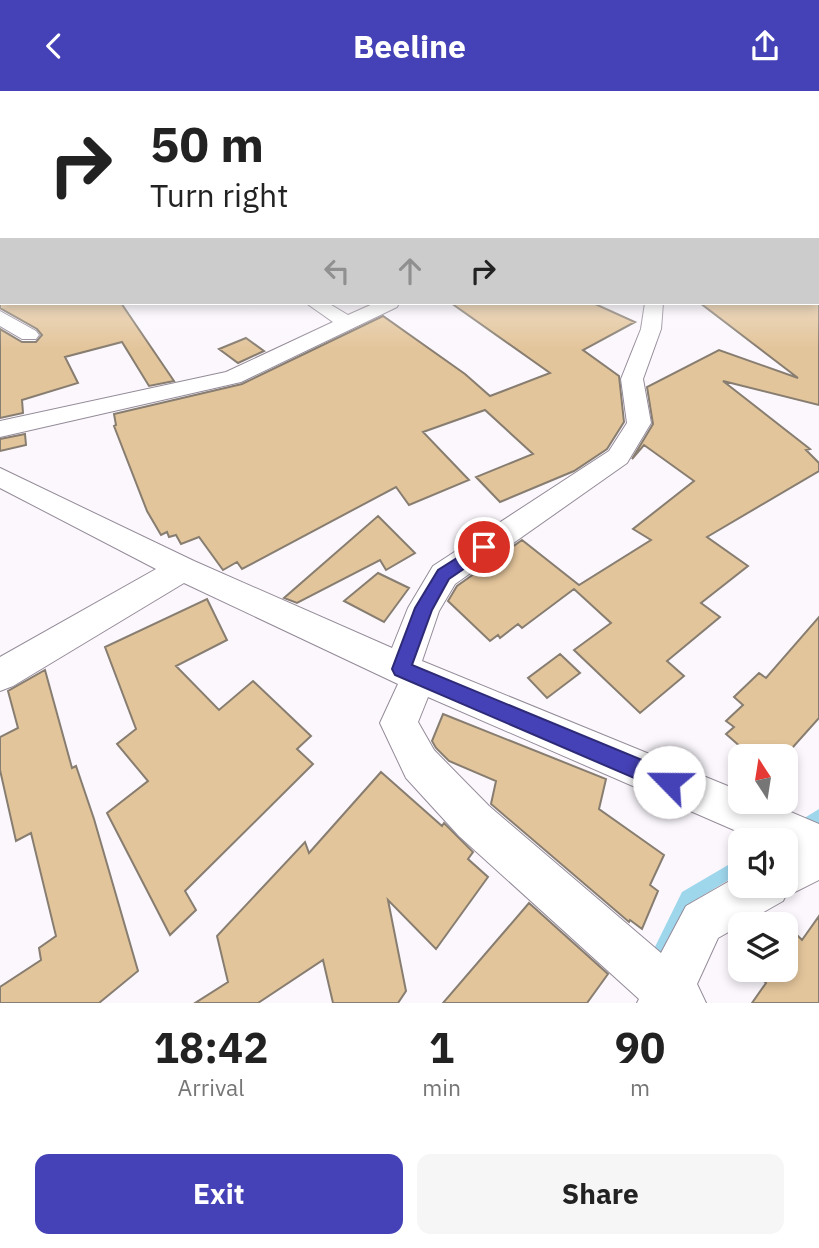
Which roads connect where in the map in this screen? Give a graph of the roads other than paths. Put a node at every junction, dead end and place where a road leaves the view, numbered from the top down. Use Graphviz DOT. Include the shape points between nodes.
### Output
graph roads {
  1 [pos="318,305"];
  2 [pos="386,305"];
  3 [pos="654,305"];
  4 [pos="0,317"];
  5 [pos="346,323"];
  6 [pos="29,335"];
  7 [pos="0,429"];
  8 [pos="0,477"];
  9 [pos="183,569"];
  10 [pos="410,673"];
  11 [pos="0,675"];
  12 [pos="819,845"];
  13 [pos="819,856"];
  14 [pos="798,868"];
  15 [pos="744,898"];
  16 [pos="670,998"];
  1 -- 5 [label="street"];
  2 -- 5 [label="street"];
  3 -- 10 [label="street" via="651,329 632,379 639,423 618,457 444,575 424,608"];
  4 -- 6 [label="street"];
  5 -- 7 [label="street" via="233,377"];
  8 -- 9 [label="street"];
  9 -- 10 [label="street"];
  9 -- 11 [label="street"];
  10 -- 12 [label="street"];
  10 -- 16 [label="street" via="400,723 420,764 474,821"];
  13 -- 14 [label="street"];
  15 -- 16 [label="street" via="702,922"];
}
